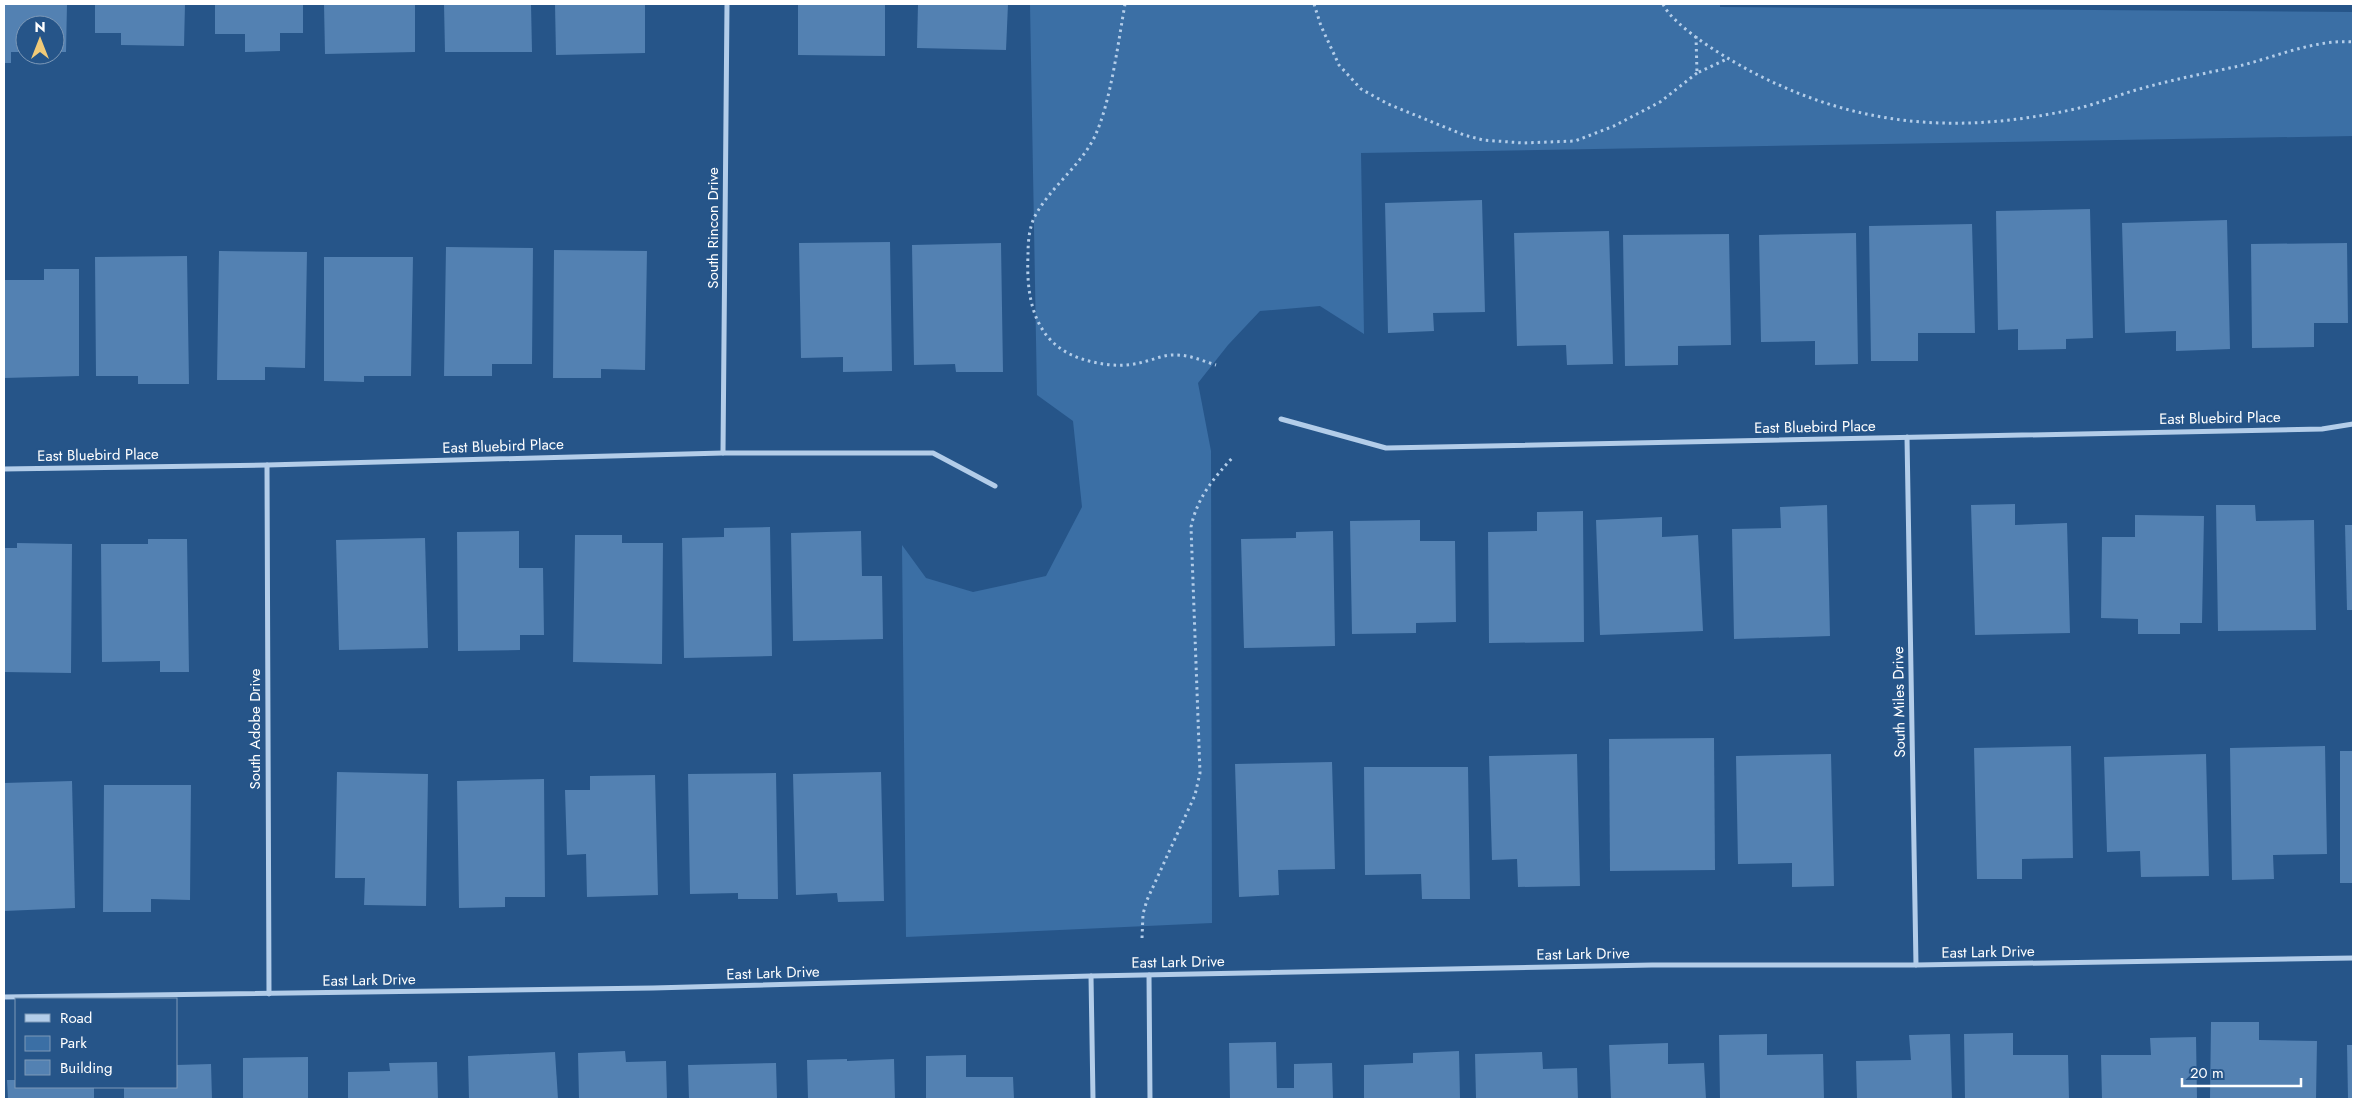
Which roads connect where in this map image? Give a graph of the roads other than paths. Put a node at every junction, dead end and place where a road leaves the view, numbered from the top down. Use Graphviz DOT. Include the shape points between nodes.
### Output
graph roads {
  1 [pos="727,4"];
  2 [pos="1281,419"];
  3 [pos="2353,424"];
  4 [pos="1907,437"];
  5 [pos="723,452"];
  6 [pos="267,465"];
  7 [pos="4,469"];
  8 [pos="995,486"];
  9 [pos="2353,958"];
  10 [pos="1916,965"];
  11 [pos="1148,975"];
  12 [pos="1091,976"];
  13 [pos="269,994"];
  14 [pos="4,997"];
  15 [pos="1093,1099"];
  16 [pos="1150,1099"];
  1 -- 5 [label="street, South Rincon Drive"];
  2 -- 4 [label="street, East Bluebird Place" via="1386,448"];
  3 -- 4 [label="street, East Bluebird Place" via="2322,429"];
  4 -- 10 [label="street, South Miles Drive"];
  5 -- 6 [label="street, East Bluebird Place"];
  5 -- 8 [label="street, East Bluebird Place" via="933,452"];
  6 -- 7 [label="street, East Bluebird Place"];
  6 -- 13 [label="street, South Adobe Drive"];
  9 -- 10 [label="street, East Lark Drive"];
  10 -- 11 [label="street, East Lark Drive" via="1652,965"];
  11 -- 12 [label="street, East Lark Drive"];
  11 -- 16 [label="street"];
  12 -- 13 [label="street, East Lark Drive"];
  12 -- 15 [label="street"];
  13 -- 14 [label="street, East Lark Drive"];
}
